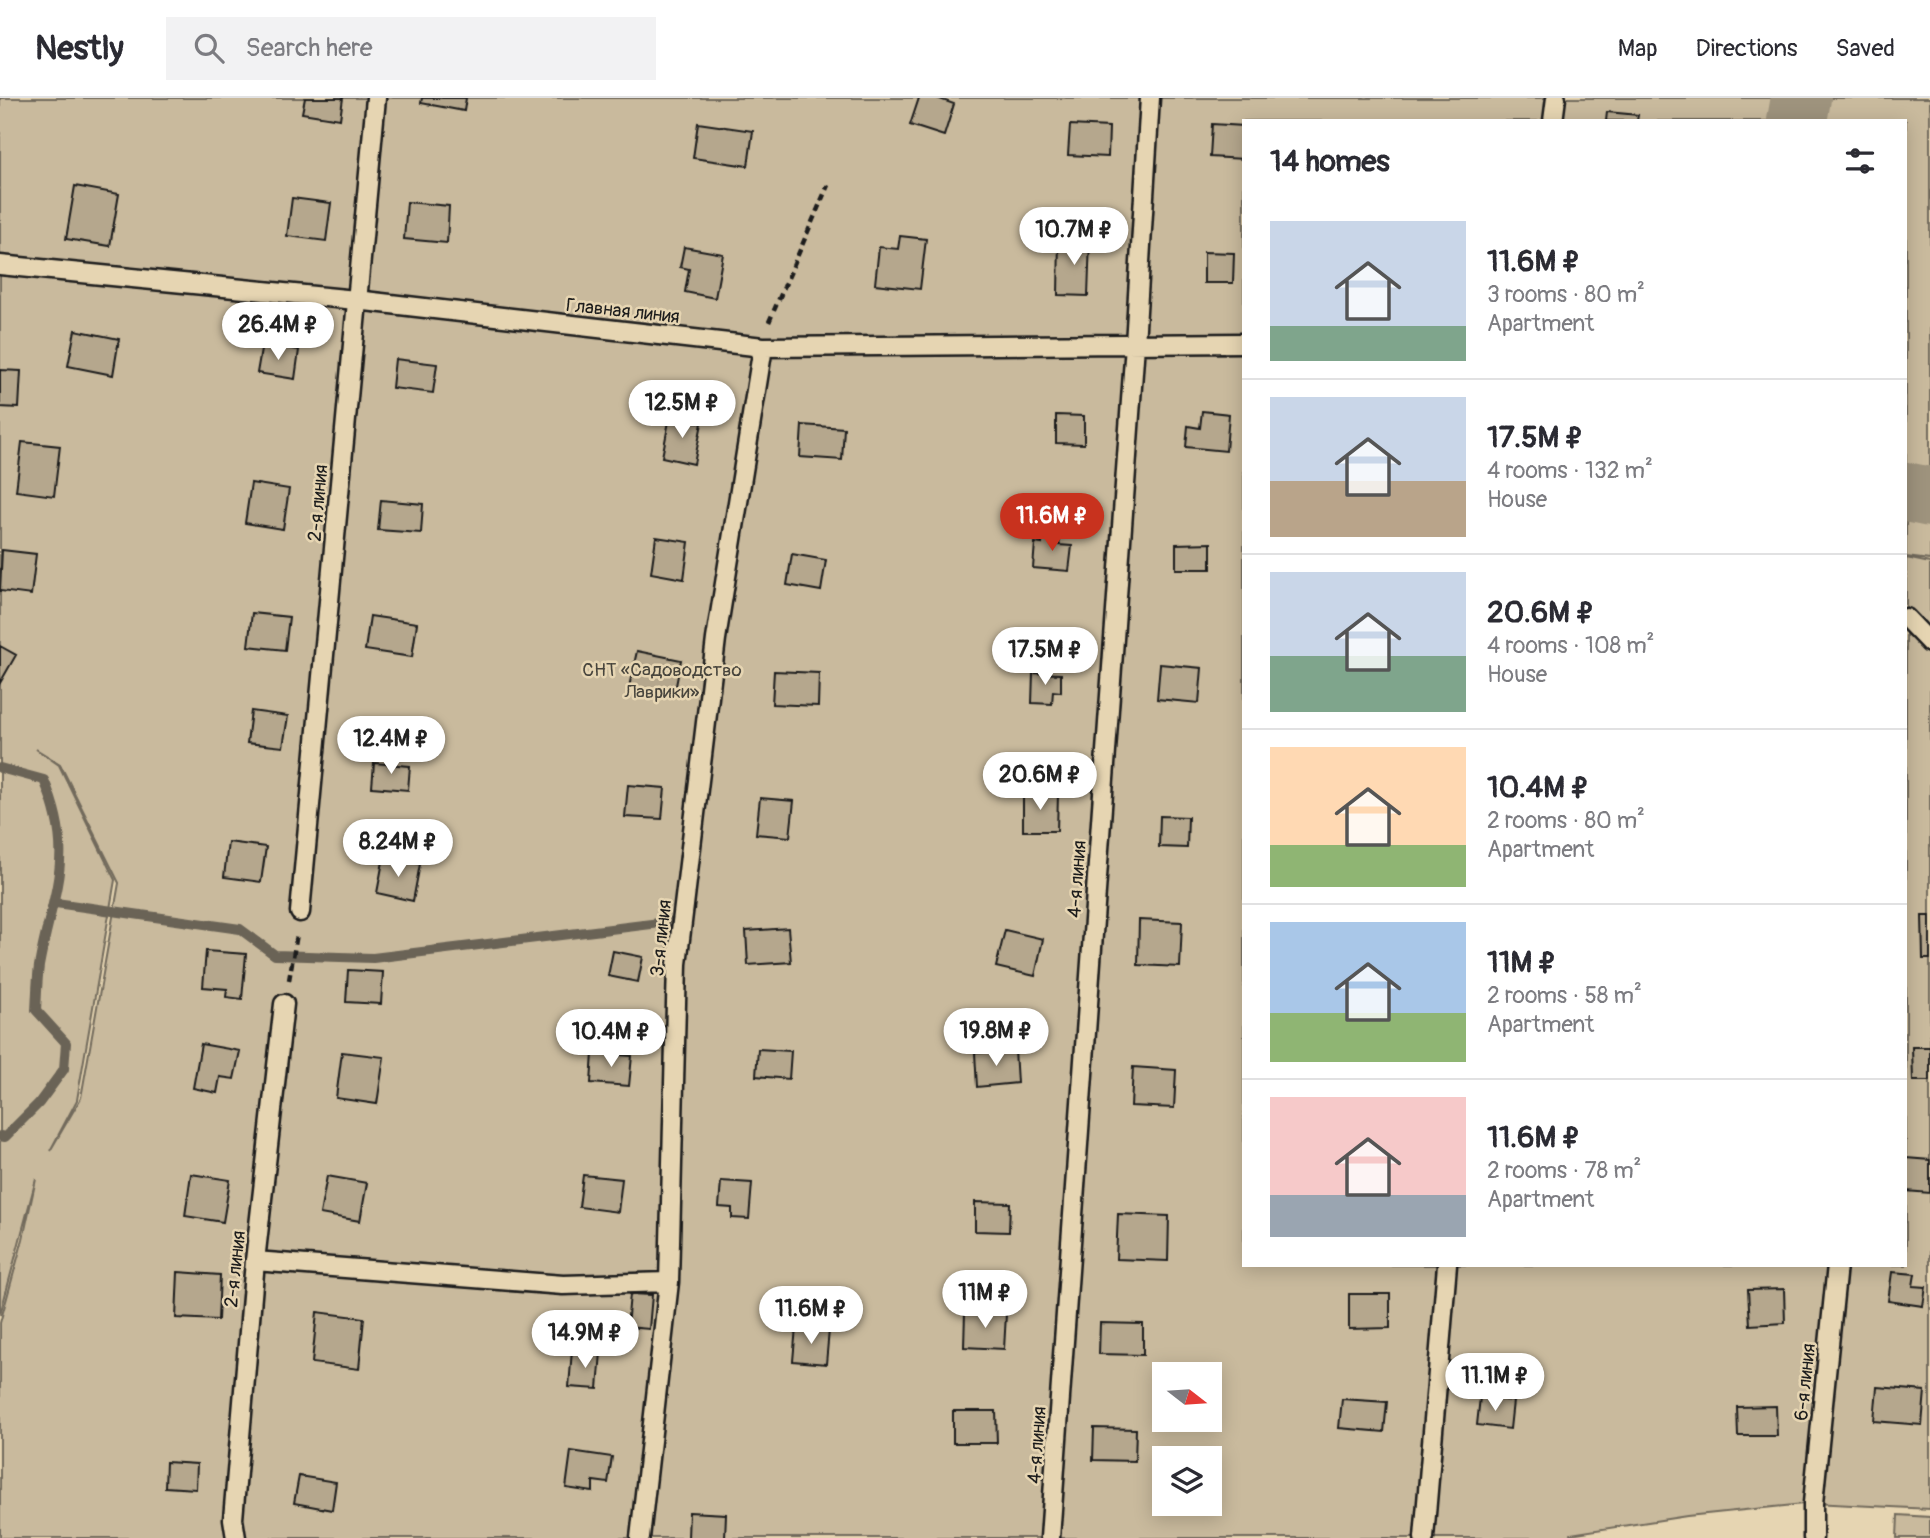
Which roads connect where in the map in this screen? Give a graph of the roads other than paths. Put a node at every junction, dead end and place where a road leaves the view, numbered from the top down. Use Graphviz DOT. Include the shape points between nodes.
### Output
graph roads {
  1 [pos="376,98"];
  2 [pos="1150,98"];
  3 [pos="1556,98"];
  4 [pos="1553,119"];
  5 [pos="0,265"];
  6 [pos="356,300"];
  7 [pos="1242,343"];
  8 [pos="1135,344"];
  9 [pos="763,347"];
  10 [pos="1909,622"];
  11 [pos="1930,643"];
  12 [pos="300,912"];
  13 [pos="284,1004"];
  14 [pos="255,1261"];
  15 [pos="1447,1267"];
  16 [pos="1837,1267"];
  17 [pos="669,1282"];
  18 [pos="236,1538"];
  19 [pos="640,1538"];
  20 [pos="1050,1538"];
  21 [pos="1424,1538"];
  22 [pos="1813,1538"];
  1 -- 6 [label="lane, 2-я линия"];
  2 -- 8 [label="lane, 4-я линия"];
  3 -- 4 [label="lane"];
  5 -- 6 [label="lane, Главная линия"];
  6 -- 9 [label="lane, Главная линия"];
  6 -- 12 [label="lane, 2-я линия"];
  7 -- 8 [label="lane, Главная линия"];
  8 -- 9 [label="lane, Главная линия"];
  8 -- 20 [label="lane, 4-я линия"];
  9 -- 17 [label="lane, 3-я линия" via="716,639 677,964"];
  10 -- 11 [label="lane"];
  13 -- 14 [label="lane, 2-я линия"];
  14 -- 17 [label="lane" via="563,1285"];
  14 -- 18 [label="lane, 2-я линия" via="233,1519"];
  15 -- 21 [label="lane"];
  16 -- 22 [label="lane, 6-я линия"];
  17 -- 19 [label="lane, 3-я линия"];
}
